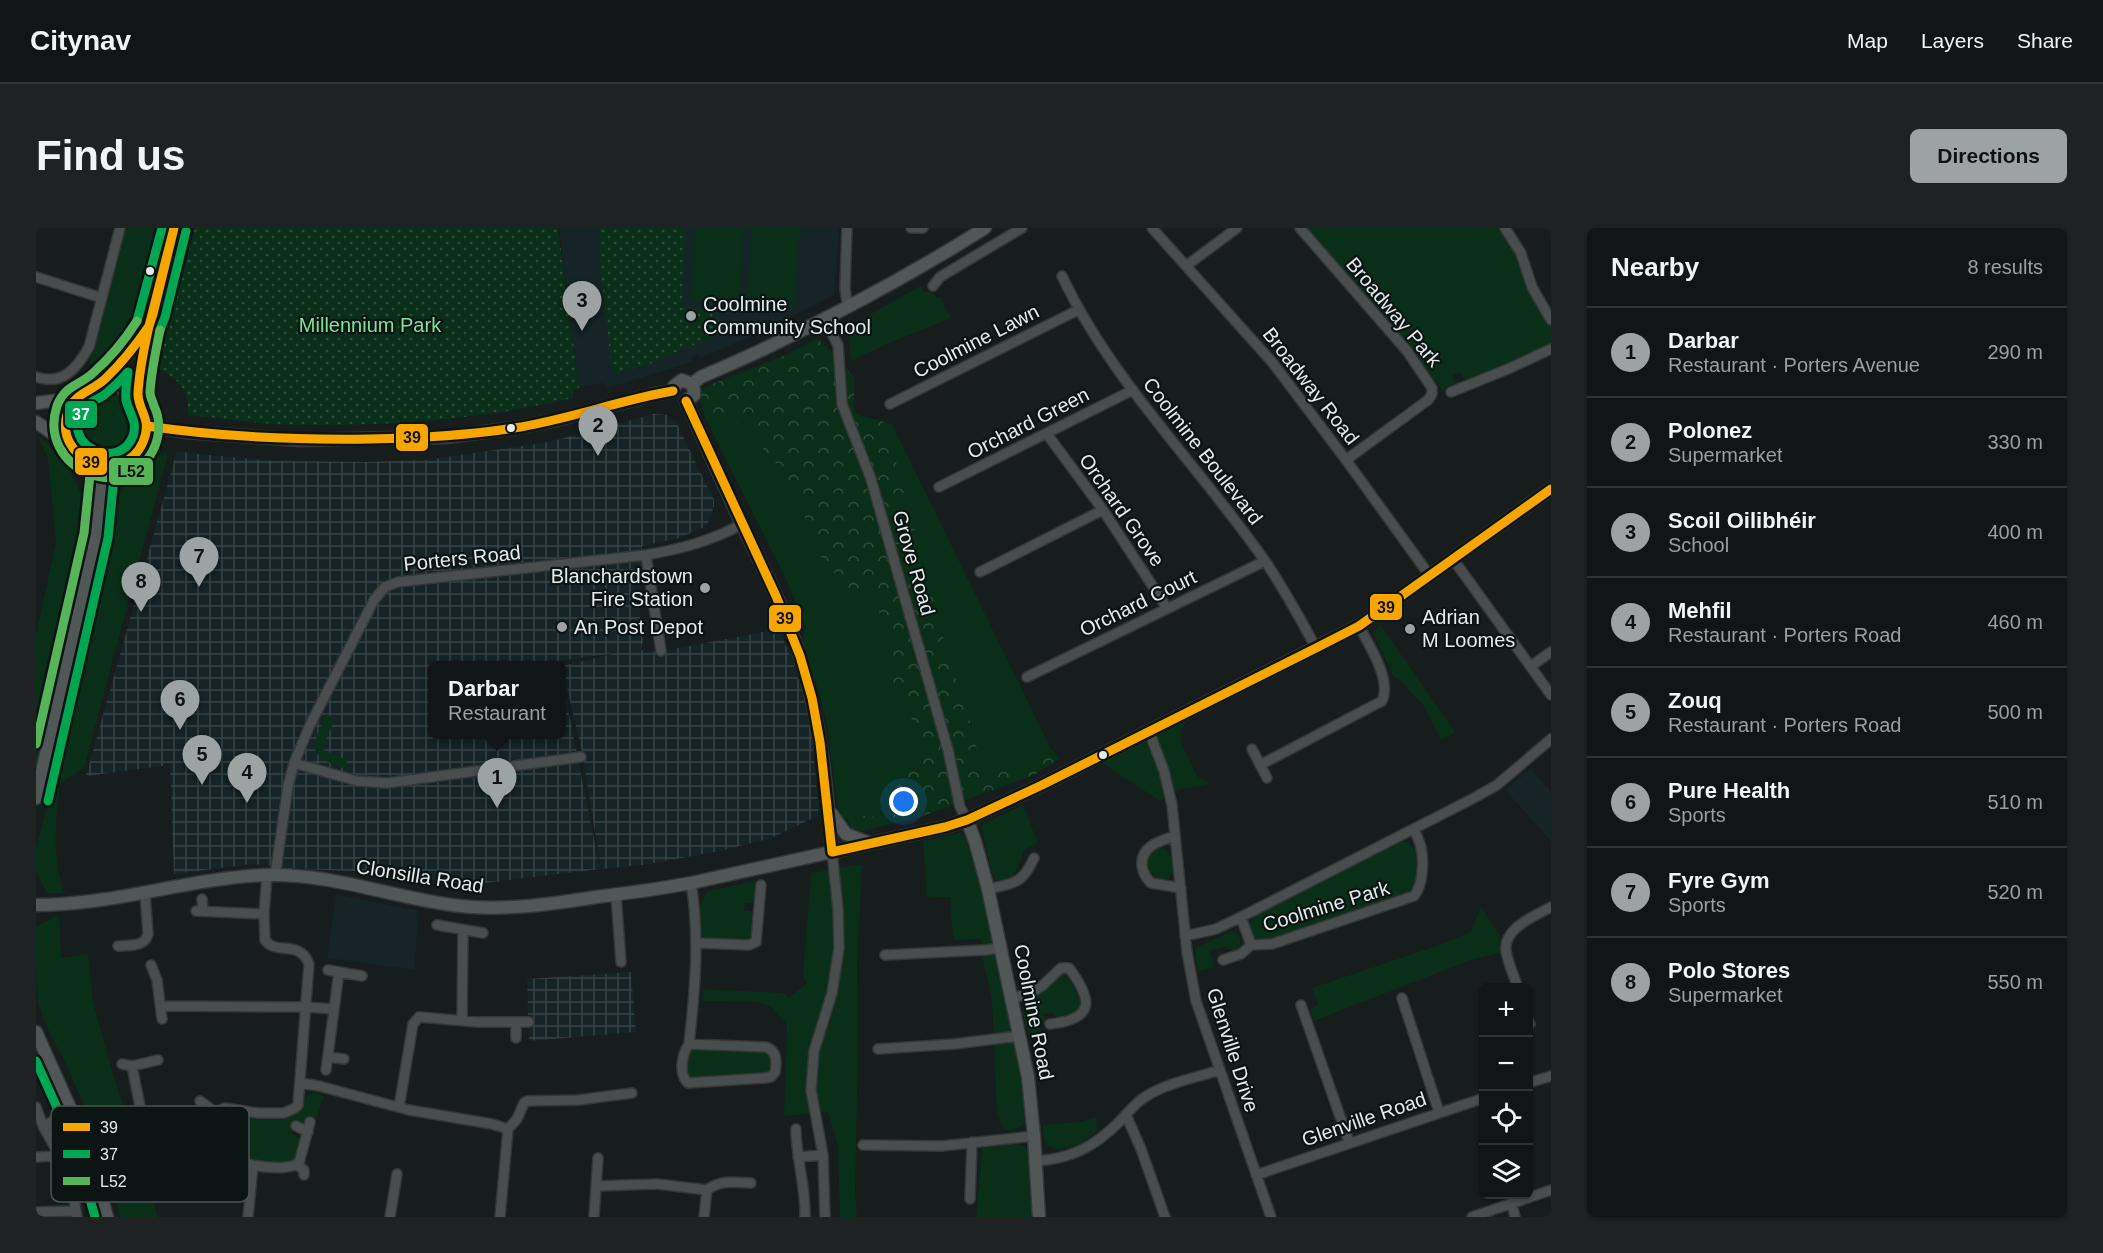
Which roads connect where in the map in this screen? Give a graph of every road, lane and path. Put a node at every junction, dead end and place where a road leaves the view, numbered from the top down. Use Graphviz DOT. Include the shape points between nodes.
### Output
graph roads {
  1 [pos="120,228"];
  2 [pos="174,228"];
  3 [pos="847,228"];
  4 [pos="911,228"];
  5 [pos="923,228"];
  6 [pos="985,228"];
  7 [pos="1022,228"];
  8 [pos="1152,228"];
  9 [pos="1237,228"];
  10 [pos="1300,228"];
  11 [pos="1505,228"];
  12 [pos="1186,266"];
  13 [pos="1062,276"];
  14 [pos="36,277"];
  15 [pos="933,286"];
  16 [pos="102,298"];
  17 [pos="848,308"];
  18 [pos="1078,310"];
  19 [pos="824,319"];
  20 [pos="1551,320"];
  21 [pos="150,322"];
  22 [pos="1551,349"];
  23 [pos="36,377"];
  24 [pos="692,384"];
  25 [pos="97,386"];
  26 [pos="1133,390"];
  27 [pos="673,391"];
  28 [pos="1452,392"];
  29 [pos="76,398"];
  30 [pos="138,400"];
  31 [pos="686,402"];
  32 [pos="36,403"];
  33 [pos="890,404"];
  34 [pos="36,422"];
  35 [pos="147,426"];
  36 [pos="1047,434"];
  37 [pos="71,446"];
  38 [pos="1346,460"];
  39 [pos="103,466"];
  40 [pos="939,487"];
  41 [pos="1551,489"];
  42 [pos="1103,510"];
  43 [pos="742,524"];
  44 [pos="646,555"];
  45 [pos="1453,559"];
  46 [pos="1265,561"];
  47 [pos="980,572"];
  48 [pos="1430,576"];
  49 [pos="1167,608"];
  50 [pos="1359,626"];
  51 [pos="1316,648"];
  52 [pos="661,651"];
  53 [pos="1551,652"];
  54 [pos="1531,666"];
  55 [pos="1027,677"];
  56 [pos="1551,695"];
  57 [pos="1149,731"];
  58 [pos="1551,739"];
  59 [pos="1252,749"];
  60 [pos="581,757"];
  61 [pos="294,763"];
  62 [pos="1260,765"];
  63 [pos="1267,778"];
  64 [pos="36,798"];
  65 [pos="828,810"];
  66 [pos="967,820"];
  67 [pos="1414,829"];
  68 [pos="1175,836"];
  69 [pos="868,843"];
  70 [pos="832,852"];
  71 [pos="1034,858"];
  72 [pos="271,875"];
  73 [pos="691,883"];
  74 [pos="761,885"];
  75 [pos="1181,888"];
  76 [pos="988,889"];
  77 [pos="145,894"];
  78 [pos="616,894"];
  79 [pos="202,899"];
  80 [pos="36,904"];
  81 [pos="1551,907"];
  82 [pos="264,914"];
  83 [pos="1241,917"];
  84 [pos="437,925"];
  85 [pos="464,930"];
  86 [pos="483,933"];
  87 [pos="1185,936"];
  88 [pos="697,944"];
  89 [pos="118,945"];
  90 [pos="1251,945"];
  91 [pos="1001,948"];
  92 [pos="885,956"];
  93 [pos="1223,960"];
  94 [pos="621,962"];
  95 [pos="151,965"];
  96 [pos="327,970"];
  97 [pos="339,972"];
  98 [pos="362,976"];
  99 [pos="1517,983"];
  100 [pos="1012,998"];
  101 [pos="1402,998"];
  102 [pos="1301,1005"];
  103 [pos="161,1006"];
  104 [pos="306,1007"];
  105 [pos="334,1008"];
  106 [pos="162,1019"];
  107 [pos="462,1021"];
  108 [pos="529,1022"];
  109 [pos="516,1023"];
  110 [pos="1050,1024"];
  111 [pos="36,1032"];
  112 [pos="1019,1036"];
  113 [pos="516,1038"];
  114 [pos="688,1044"];
  115 [pos="879,1049"];
  116 [pos="328,1057"];
  117 [pos="344,1059"];
  118 [pos="158,1060"];
  119 [pos="326,1070"];
  120 [pos="1220,1070"];
  121 [pos="1551,1076"];
  122 [pos="1533,1081"];
  123 [pos="301,1083"];
  124 [pos="632,1093"];
  125 [pos="1479,1100"];
  126 [pos="200,1101"];
  127 [pos="71,1106"];
  128 [pos="138,1106"];
  129 [pos="207,1106"];
  130 [pos="36,1107"];
  131 [pos="399,1107"];
  132 [pos="249,1111"];
  133 [pos="1439,1112"];
  134 [pos="1126,1115"];
  135 [pos="51,1122"];
  136 [pos="43,1126"];
  137 [pos="296,1126"];
  138 [pos="508,1129"];
  139 [pos="795,1129"];
  140 [pos="1034,1136"];
  141 [pos="51,1141"];
  142 [pos="972,1142"];
  143 [pos="1349,1142"];
  144 [pos="863,1145"];
  145 [pos="823,1155"];
  146 [pos="51,1156"];
  147 [pos="36,1157"];
  148 [pos="798,1157"];
  149 [pos="598,1158"];
  150 [pos="1036,1161"];
  151 [pos="249,1164"];
  152 [pos="253,1165"];
  153 [pos="297,1165"];
  154 [pos="397,1174"];
  155 [pos="304,1175"];
  156 [pos="1256,1175"];
  157 [pos="751,1183"];
  158 [pos="596,1186"];
  159 [pos="707,1190"];
  160 [pos="1551,1190"];
  161 [pos="970,1199"];
  162 [pos="103,1202"];
  163 [pos="1512,1204"];
  164 [pos="36,1212"];
  165 [pos="76,1214"];
  166 [pos="107,1217"];
  167 [pos="248,1217"];
  168 [pos="390,1217"];
  169 [pos="500,1217"];
  170 [pos="594,1217"];
  171 [pos="704,1217"];
  172 [pos="805,1217"];
  173 [pos="825,1217"];
  174 [pos="1039,1217"];
  175 [pos="1165,1217"];
  176 [pos="1271,1217"];
  177 [pos="1472,1217"];
  178 [pos="1515,1217"];
  1 -- 16 [label="street"];
  2 -- 21 [label="street"];
  3 -- 17 [label="street"];
  4 -- 5 [label="street"];
  6 -- 17 [label="street"];
  7 -- 15 [label="street" via="940,277"];
  8 -- 12 [label="street, Broadway Road"];
  9 -- 12 [label="street"];
  10 -- 38 [label="street, Broadway Park" via="1407,351 1432,388 1428,400"];
  11 -- 20 [label="street" via="1521,253 1532,288"];
  12 -- 38 [label="street, Broadway Road" via="1272,362"];
  13 -- 18 [label="street, Coolmine Boulevard"];
  14 -- 16 [label="street"];
  16 -- 23 [label="street" via="89,347 79,364 66,376 54,380"];
  17 -- 19 [label="street"];
  18 -- 26 [label="street, Coolmine Boulevard"];
  18 -- 33 [label="street, Coolmine Lawn"];
  19 -- 24 [label="street"];
  19 -- 66 [label="street, Grove Road" via="838,345 842,404 871,479 948,750 960,807"];
  21 -- 25 [label="street" via="132,350"];
  21 -- 30 [label="street"];
  22 -- 28 [label="street"];
  24 -- 27 [label="street" via="682,380"];
  24 -- 31 [label="street" via="694,395"];
  25 -- 29 [label="street"];
  25 -- 30 [label="street" via="120,387"];
  26 -- 36 [label="street, Orchard Green"];
  26 -- 46 [label="street, Coolmine Boulevard"];
  27 -- 31 [label="street" via="676,398"];
  27 -- 35 [label="street" via="556,420 446,436 300,440"];
  29 -- 32 [label="street"];
  29 -- 37 [label="street" via="66,420"];
  30 -- 35 [label="street"];
  31 -- 43 [label="street"];
  34 -- 37 [label="street"];
  35 -- 39 [label="street" via="136,453 126,461"];
  36 -- 40 [label="street, Orchard Green"];
  36 -- 42 [label="street, Orchard Grove"];
  37 -- 39 [label="street" via="91,463"];
  38 -- 48 [label="street, Broadway Road"];
  39 -- 64 [label="street" via="96,535"];
  41 -- 45 [label="street"];
  42 -- 47 [label="street"];
  42 -- 49 [label="street, Orchard Grove"];
  43 -- 44 [label="street, Porters Road" via="678,550"];
  43 -- 65 [label="street" via="782,607 806,675 818,727"];
  44 -- 52 [label="street"];
  44 -- 61 [label="street, Porters Road" via="398,582 385,587 374,600 336,672"];
  45 -- 48 [label="street"];
  45 -- 54 [label="street"];
  46 -- 49 [label="street, Orchard Court"];
  46 -- 51 [label="street, Coolmine Boulevard"];
  48 -- 50 [label="street"];
  49 -- 55 [label="street, Orchard Court"];
  50 -- 51 [label="street"];
  50 -- 62 [label="street" via="1384,676 1386,690 1382,701"];
  51 -- 57 [label="street"];
  53 -- 54 [label="street"];
  54 -- 56 [label="street"];
  57 -- 66 [label="street"];
  57 -- 68 [label="street, Glenville Drive" via="1167,781"];
  58 -- 67 [label="street, Coolmine Park" via="1497,785"];
  59 -- 62 [label="street"];
  60 -- 61 [label="street" via="387,783 365,783"];
  61 -- 72 [label="street, Porters Road"];
  62 -- 63 [label="street"];
  65 -- 69 [label="street" via="846,834"];
  65 -- 70 [label="street"];
  66 -- 69 [label="street, Clonsilla Road"];
  66 -- 76 [label="street, Coolmine Road"];
  67 -- 83 [label="street, Coolmine Park"];
  67 -- 90 [label="street, Coolmine Park" via="1422,861 1414,896 1272,944"];
  68 -- 75 [label="street, Glenville Drive"];
  68 -- 75 [label="street" via="1146,850 1142,867 1151,883"];
  69 -- 70 [label="street, Clonsilla Road"];
  70 -- 73 [label="street, Clonsilla Road"];
  70 -- 145 [label="street" via="839,948 832,993 814,1050 811,1089"];
  71 -- 76 [label="street" via="1019,881"];
  72 -- 77 [label="street, Clonsilla Road"];
  72 -- 78 [label="street, Clonsilla Road" via="346,884 462,906 520,906"];
  72 -- 82 [label="street, Porters Road"];
  73 -- 78 [label="street, Clonsilla Road"];
  73 -- 88 [label="street"];
  74 -- 88 [label="street" via="756,942"];
  75 -- 87 [label="street, Glenville Drive"];
  76 -- 91 [label="street, Coolmine Road"];
  77 -- 80 [label="street, Clonsilla Road"];
  77 -- 89 [label="street" via="147,939 138,944"];
  78 -- 94 [label="street"];
  79 -- 82 [label="street" via="199,911"];
  81 -- 99 [label="street" via="1516,928 1508,940 1506,951"];
  82 -- 104 [label="street, Porters Road" via="267,944 297,950 308,961"];
  83 -- 87 [label="street, Coolmine Park" via="1216,929"];
  83 -- 90 [label="street, Coolmine Park"];
  84 -- 85 [label="street"];
  85 -- 86 [label="street"];
  85 -- 107 [label="street"];
  87 -- 120 [label="street, Glenville Drive" via="1196,1001"];
  88 -- 114 [label="street"];
  90 -- 93 [label="street, Coolmine Park" via="1241,954"];
  91 -- 92 [label="street"];
  91 -- 100 [label="street, Coolmine Road"];
  95 -- 103 [label="street"];
  96 -- 97 [label="street"];
  97 -- 98 [label="street"];
  97 -- 105 [label="street"];
  100 -- 110 [label="street" via="1042,986 1061,968 1069,968 1081,989 1086,1009 1078,1016"];
  100 -- 112 [label="street, Coolmine Road"];
  101 -- 133 [label="street"];
  102 -- 143 [label="street"];
  103 -- 104 [label="street"];
  103 -- 106 [label="street"];
  104 -- 105 [label="street"];
  104 -- 123 [label="street"];
  105 -- 116 [label="street"];
  107 -- 109 [label="street"];
  107 -- 131 [label="street" via="416,1018"];
  108 -- 109 [label="street"];
  109 -- 113 [label="street"];
  111 -- 127 [label="street"];
  112 -- 115 [label="street"];
  112 -- 140 [label="street, Coolmine Road"];
  114 -- 114 [label="street" via="766,1047 776,1056 775,1072 764,1078 688,1083 683,1078 682,1059"];
  116 -- 117 [label="street"];
  116 -- 119 [label="street"];
  118 -- 128 [label="street" via="127,1065"];
  120 -- 134 [label="street" via="1151,1094"];
  120 -- 156 [label="street, Glenville Drive"];
  121 -- 122 [label="street"];
  123 -- 131 [label="street"];
  123 -- 132 [label="street" via="300,1101 291,1111"];
  124 -- 138 [label="street" via="526,1101"];
  125 -- 133 [label="street, Glenville Road"];
  126 -- 129 [label="street"];
  130 -- 136 [label="street"];
  131 -- 138 [label="street"];
  133 -- 143 [label="street, Glenville Road"];
  134 -- 150 [label="street" via="1092,1146 1074,1155"];
  134 -- 175 [label="street"];
  135 -- 136 [label="street"];
  136 -- 141 [label="street"];
  137 -- 153 [label="street" via="309,1127"];
  138 -- 169 [label="street"];
  139 -- 148 [label="street"];
  140 -- 142 [label="street"];
  140 -- 150 [label="street, Coolmine Road"];
  142 -- 144 [label="street"];
  142 -- 161 [label="street"];
  143 -- 156 [label="street, Glenville Road"];
  145 -- 148 [label="street"];
  145 -- 173 [label="street"];
  146 -- 147 [label="street"];
  148 -- 172 [label="street"];
  149 -- 158 [label="street"];
  150 -- 174 [label="street, Coolmine Road"];
  151 -- 152 [label="street"];
  152 -- 153 [label="street" via="284,1169"];
  152 -- 167 [label="street"];
  153 -- 155 [label="street"];
  154 -- 168 [label="street"];
  156 -- 176 [label="street, Glenville Drive"];
  157 -- 159 [label="street" via="714,1184"];
  158 -- 159 [label="street" via="657,1184"];
  158 -- 170 [label="street"];
  159 -- 171 [label="street"];
  160 -- 163 [label="street"];
  162 -- 166 [label="street"];
  163 -- 177 [label="street"];
  163 -- 178 [label="street"];
  164 -- 165 [label="street"];
}
